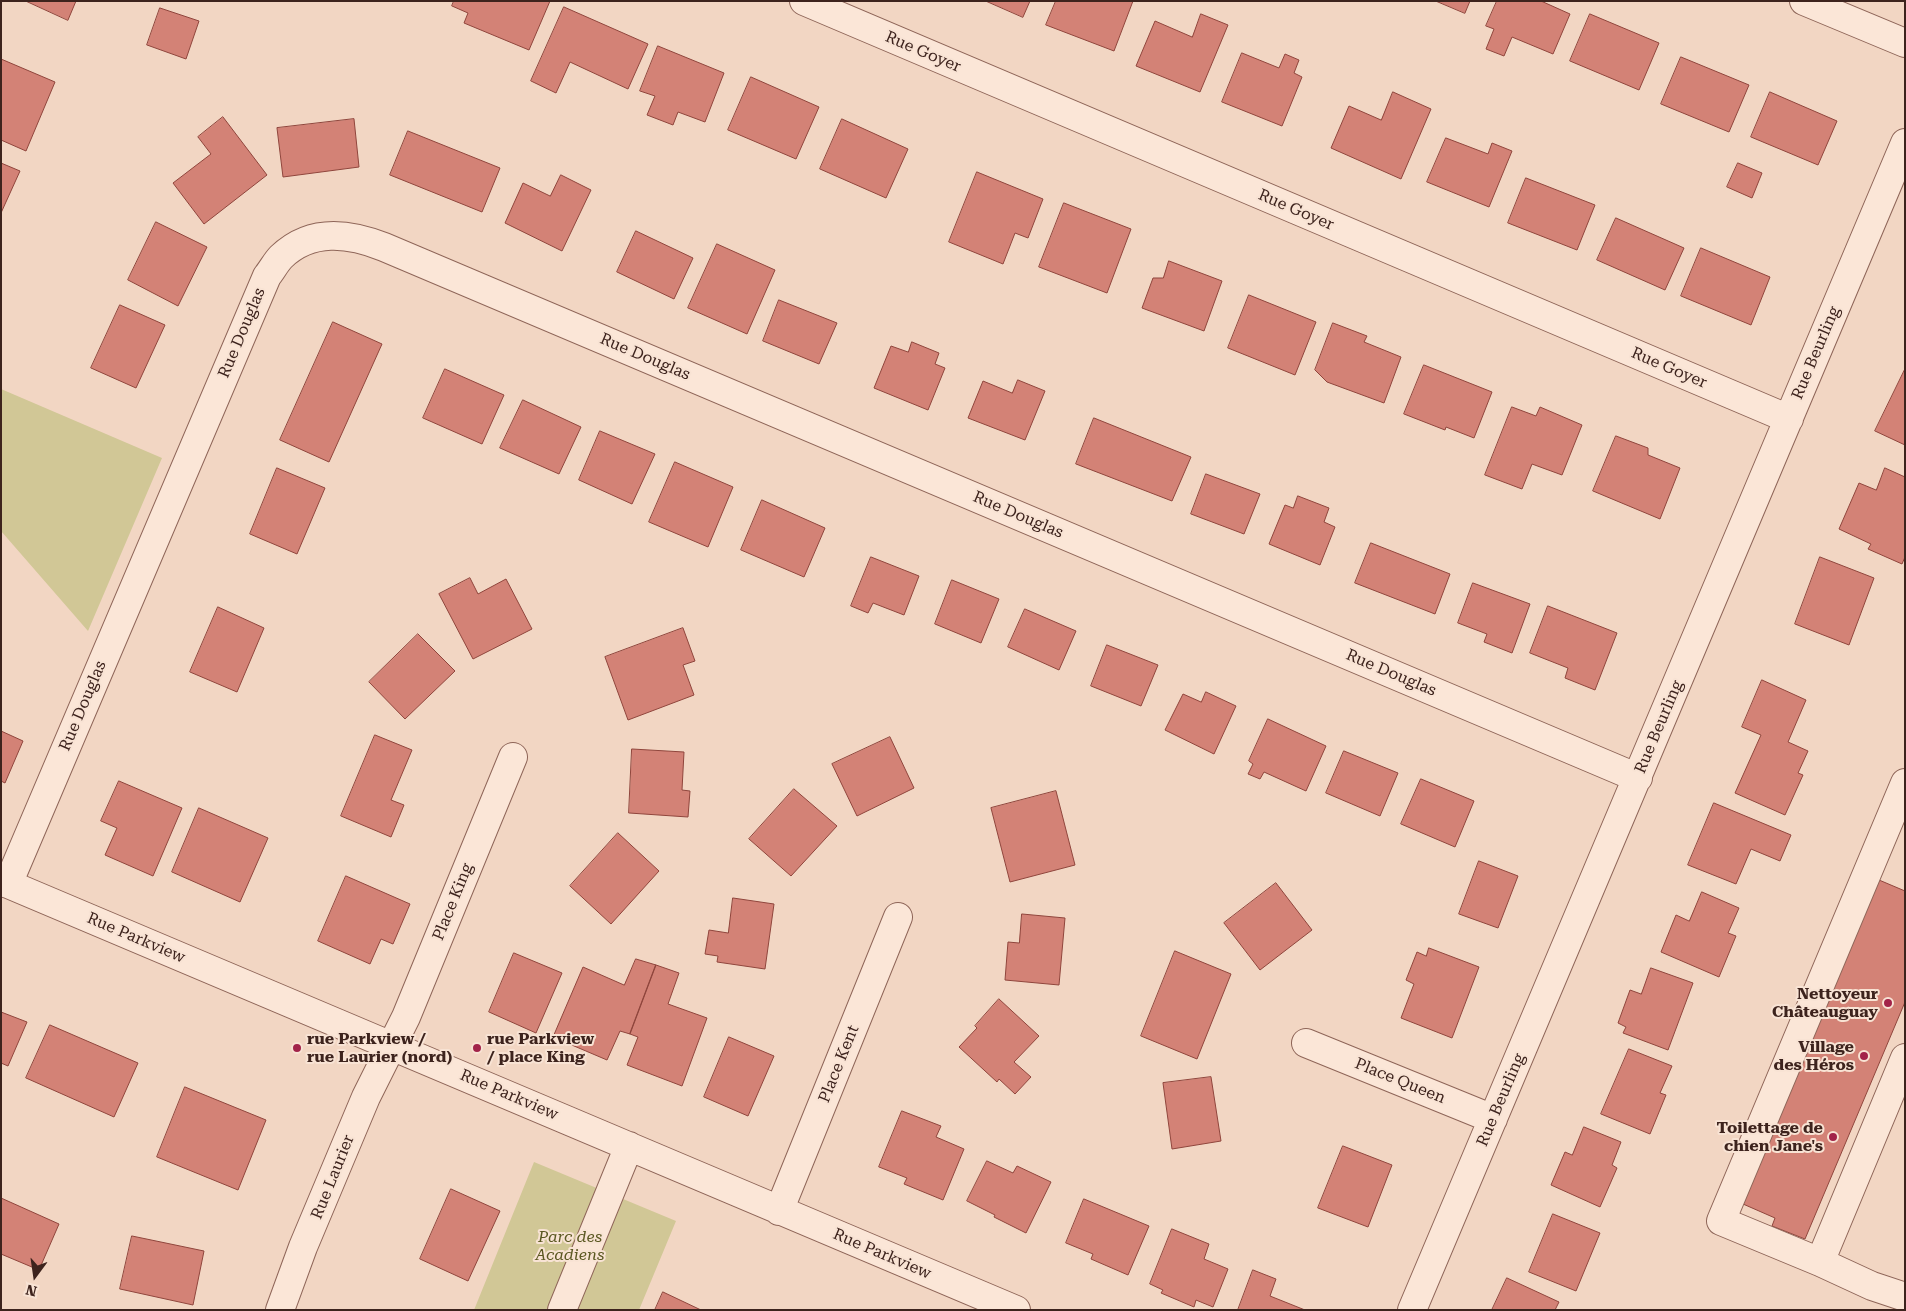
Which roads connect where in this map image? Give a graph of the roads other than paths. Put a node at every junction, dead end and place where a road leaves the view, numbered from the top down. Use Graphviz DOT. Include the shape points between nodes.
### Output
graph roads {
  1 [pos="804,1"];
  2 [pos="1804,1"];
  3 [pos="1905,43"];
  4 [pos="1905,143"];
  5 [pos="1788,419"];
  6 [pos="513,757"];
  7 [pos="1638,778"];
  8 [pos="1905,783"];
  9 [pos="4,883"];
  10 [pos="898,916"];
  11 [pos="1306,1043"];
  12 [pos="391,1046"];
  13 [pos="1905,1058"];
  14 [pos="1493,1118"];
  15 [pos="629,1146"];
  16 [pos="779,1211"];
  17 [pos="1820,1262"];
  18 [pos="1905,1297"];
  19 [pos="280,1310"];
  20 [pos="562,1310"];
  21 [pos="1016,1310"];
  22 [pos="1412,1310"];
  1 -- 5 [label="street, Rue Goyer"];
  2 -- 3 [label="street"];
  4 -- 5 [label="street, Rue Beurling"];
  5 -- 7 [label="street, Rue Beurling"];
  6 -- 12 [label="street, Place King" via="406,1017"];
  7 -- 9 [label="street, Rue Douglas" via="384,247 347,236 326,236 306,240 292,248 279,258 267,276"];
  7 -- 14 [label="street, Rue Beurling"];
  8 -- 17 [label="street" via="1721,1221"];
  9 -- 12 [label="street, Rue Parkview"];
  10 -- 16 [label="street, Place Kent"];
  11 -- 14 [label="street, Place Queen"];
  12 -- 15 [label="street, Rue Parkview"];
  12 -- 19 [label="street, Rue Laurier" via="366,1097"];
  13 -- 17 [label="street"];
  14 -- 22 [label="street, Rue Beurling"];
  15 -- 16 [label="street, Rue Parkview"];
  15 -- 20 [label="street"];
  16 -- 21 [label="street, Rue Parkview"];
  17 -- 18 [label="street"];
}
